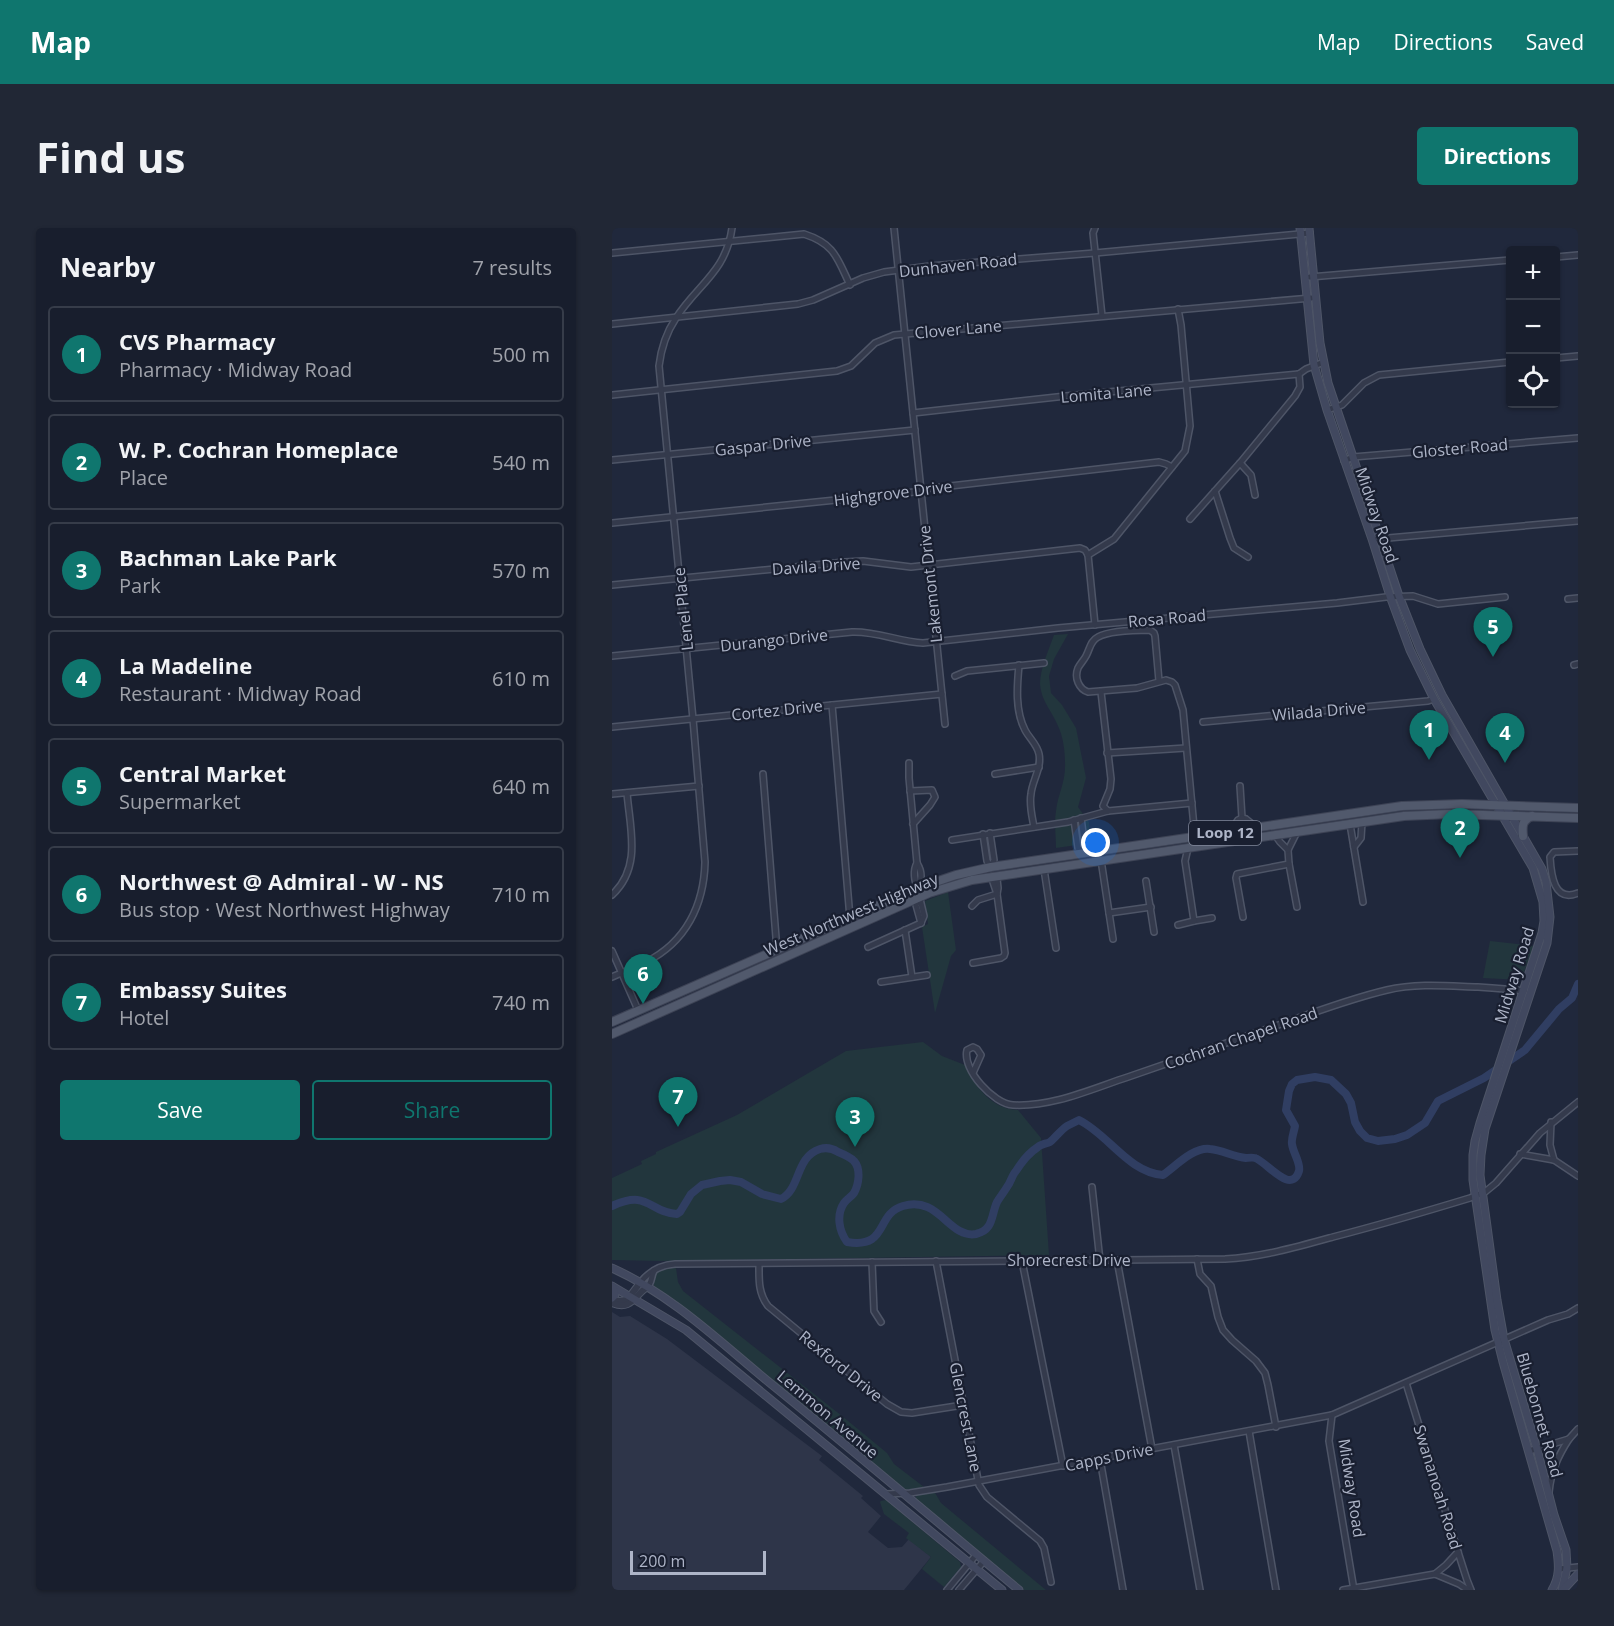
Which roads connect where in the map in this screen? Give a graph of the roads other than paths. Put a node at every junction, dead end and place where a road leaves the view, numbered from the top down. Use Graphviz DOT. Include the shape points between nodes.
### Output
graph roads {
  1 [pos="732,228"];
  2 [pos="894,228"];
  3 [pos="1095,228"];
  4 [pos="1309,230"];
  5 [pos="1300,231"];
  6 [pos="730,241"];
  7 [pos="612,253"];
  8 [pos="1095,253"];
  9 [pos="1578,255"];
  10 [pos="1560,256"];
  11 [pos="1506,260"];
  12 [pos="899,271"];
  13 [pos="1309,277"];
  14 [pos="850,285"];
  15 [pos="1311,298"];
  16 [pos="1178,309"];
  17 [pos="676,316"];
  18 [pos="1102,316"];
  19 [pos="612,324"];
  20 [pos="905,334"];
  21 [pos="1578,356"];
  22 [pos="1560,358"];
  23 [pos="1324,362"];
  24 [pos="1506,362"];
  25 [pos="1314,365"];
  26 [pos="1299,374"];
  27 [pos="1186,385"];
  28 [pos="661,390"];
  29 [pos="612,395"];
  30 [pos="1337,406"];
  31 [pos="1327,410"];
  32 [pos="913,413"];
  33 [pos="915,430"];
  34 [pos="1578,438"];
  35 [pos="667,454"];
  36 [pos="1353,457"];
  37 [pos="612,460"];
  38 [pos="1344,461"];
  39 [pos="1240,463"];
  40 [pos="1172,467"];
  41 [pos="920,490"];
  42 [pos="1215,491"];
  43 [pos="1255,495"];
  44 [pos="673,516"];
  45 [pos="1190,519"];
  46 [pos="1578,521"];
  47 [pos="612,523"];
  48 [pos="1380,538"];
  49 [pos="1372,539"];
  50 [pos="1088,555"];
  51 [pos="1248,557"];
  52 [pos="928,565"];
  53 [pos="680,578"];
  54 [pos="612,585"];
  55 [pos="1390,596"];
  56 [pos="1399,596"];
  57 [pos="1505,597"];
  58 [pos="1578,598"];
  59 [pos="1568,599"];
  60 [pos="1095,625"];
  61 [pos="936,641"];
  62 [pos="686,649"];
  63 [pos="612,656"];
  64 [pos="1044,663"];
  65 [pos="1019,665"];
  66 [pos="955,676"];
  67 [pos="1159,681"];
  68 [pos="1101,692"];
  69 [pos="942,694"];
  70 [pos="1442,695"];
  71 [pos="1434,699"];
  72 [pos="832,705"];
  73 [pos="693,719"];
  74 [pos="1203,722"];
  75 [pos="945,724"];
  76 [pos="612,727"];
  77 [pos="1468,740"];
  78 [pos="1459,745"];
  79 [pos="1186,748"];
  80 [pos="1107,753"];
  81 [pos="909,762"];
  82 [pos="1039,767"];
  83 [pos="763,774"];
  84 [pos="995,774"];
  85 [pos="699,786"];
  86 [pos="1239,786"];
  87 [pos="910,791"];
  88 [pos="627,793"];
  89 [pos="612,794"];
  90 [pos="1192,803"];
  91 [pos="1496,805"];
  92 [pos="1506,806"];
  93 [pos="1402,807"];
  94 [pos="1578,808"];
  95 [pos="1108,811"];
  96 [pos="1349,814"];
  97 [pos="1506,816"];
  98 [pos="1532,816"];
  99 [pos="1081,818"];
  100 [pos="1242,818"];
  101 [pos="1578,818"];
  102 [pos="1074,820"];
  103 [pos="1374,820"];
  104 [pos="1362,822"];
  105 [pos="913,824"];
  106 [pos="1350,824"];
  107 [pos="1034,827"];
  108 [pos="1194,827"];
  109 [pos="1257,828"];
  110 [pos="1229,832"];
  111 [pos="1297,832"];
  112 [pos="990,833"];
  113 [pos="983,834"];
  114 [pos="1275,835"];
  115 [pos="1523,836"];
  116 [pos="952,840"];
  117 [pos="1354,847"];
  118 [pos="1188,848"];
  119 [pos="1175,850"];
  120 [pos="1288,850"];
  121 [pos="1578,851"];
  122 [pos="1083,853"];
  123 [pos="1101,860"];
  124 [pos="1185,861"];
  125 [pos="1084,863"];
  126 [pos="1289,864"];
  127 [pos="991,867"];
  128 [pos="1044,869"];
  129 [pos="993,876"];
  130 [pos="1553,877"];
  131 [pos="1146,881"];
  132 [pos="1542,883"];
  133 [pos="1555,884"];
  134 [pos="918,888"];
  135 [pos="1578,893"];
  136 [pos="997,894"];
  137 [pos="612,895"];
  138 [pos="920,897"];
  139 [pos="1363,903"];
  140 [pos="972,906"];
  141 [pos="1151,907"];
  142 [pos="1297,907"];
  143 [pos="1109,913"];
  144 [pos="1243,917"];
  145 [pos="850,918"];
  146 [pos="1212,918"];
  147 [pos="1194,921"];
  148 [pos="1178,925"];
  149 [pos="853,927"];
  150 [pos="905,930"];
  151 [pos="1154,932"];
  152 [pos="1113,939"];
  153 [pos="868,947"];
  154 [pos="1056,948"];
  155 [pos="777,950"];
  156 [pos="612,951"];
  157 [pos="779,960"];
  158 [pos="973,963"];
  159 [pos="622,973"];
  160 [pos="927,975"];
  161 [pos="612,977"];
  162 [pos="912,977"];
  163 [pos="881,982"];
  164 [pos="687,989"];
  165 [pos="1527,991"];
  166 [pos="691,999"];
  167 [pos="663,1000"];
  168 [pos="638,1011"];
  169 [pos="641,1021"];
  170 [pos="612,1022"];
  171 [pos="612,1034"];
  172 [pos="973,1073"];
  173 [pos="1578,1102"];
  174 [pos="1551,1122"];
  175 [pos="1520,1154"];
  176 [pos="1554,1160"];
  177 [pos="1578,1176"];
  178 [pos="1092,1187"];
  179 [pos="1479,1195"];
  180 [pos="1197,1259"];
  181 [pos="1118,1260"];
  182 [pos="936,1261"];
  183 [pos="1022,1261"];
  184 [pos="1100,1261"];
  185 [pos="872,1262"];
  186 [pos="759,1263"];
  187 [pos="612,1269"];
  188 [pos="643,1285"];
  189 [pos="613,1287"];
  190 [pos="633,1298"];
  191 [pos="612,1300"];
  192 [pos="1578,1308"];
  193 [pos="1568,1314"];
  194 [pos="1578,1314"];
  195 [pos="881,1322"];
  196 [pos="1501,1341"];
  197 [pos="1406,1383"];
  198 [pos="963,1405"];
  199 [pos="1332,1415"];
  200 [pos="1276,1426"];
  201 [pos="1578,1429"];
  202 [pos="1249,1431"];
  203 [pos="831,1433"];
  204 [pos="1569,1439"];
  205 [pos="824,1442"];
  206 [pos="1554,1444"];
  207 [pos="1174,1445"];
  208 [pos="1152,1449"];
  209 [pos="1533,1450"];
  210 [pos="1558,1455"];
  211 [pos="1100,1459"];
  212 [pos="1063,1466"];
  213 [pos="978,1481"];
  214 [pos="886,1494"];
  215 [pos="903,1494"];
  216 [pos="1549,1496"];
  217 [pos="1458,1552"];
  218 [pos="976,1555"];
  219 [pos="984,1561"];
  220 [pos="969,1563"];
  221 [pos="1578,1567"];
  222 [pos="1567,1568"];
  223 [pos="977,1569"];
  224 [pos="1559,1569"];
  225 [pos="1435,1574"];
  226 [pos="1578,1574"];
  227 [pos="1051,1582"];
  228 [pos="949,1588"];
  229 [pos="1354,1589"];
  230 [pos="958,1590"];
  231 [pos="1002,1590"];
  232 [pos="1019,1590"];
  233 [pos="1123,1590"];
  234 [pos="1200,1590"];
  235 [pos="1276,1590"];
  236 [pos="1343,1590"];
  237 [pos="1470,1590"];
  238 [pos="1552,1590"];
  239 [pos="1562,1590"];
  1 -- 6 [label="street, Lenel Place"];
  2 -- 12 [label="street, Lakemont Drive"];
  3 -- 8 [label="street"];
  4 -- 5 [label="street, Dunhaven Road"];
  4 -- 13 [label="main road, Midway Road"];
  5 -- 8 [label="street, Dunhaven Road"];
  5 -- 13 [label="main road, Midway Road"];
  6 -- 7 [label="street"];
  6 -- 14 [label="street" via="804,234 815,238 834,253"];
  6 -- 17 [label="street, Lenel Place" via="718,267"];
  8 -- 12 [label="street, Dunhaven Road"];
  8 -- 18 [label="street"];
  9 -- 10 [label="street"];
  11 -- 13 [label="street"];
  12 -- 14 [label="street, Dunhaven Road" via="863,278"];
  12 -- 20 [label="street, Lakemont Drive"];
  13 -- 15 [label="main road, Midway Road"];
  14 -- 17 [label="street, Dunhaven Road" via="798,304"];
  15 -- 16 [label="street, Clover Lane"];
  15 -- 23 [label="main road, Midway Road"];
  15 -- 25 [label="main road, Midway Road"];
  16 -- 18 [label="street, Clover Lane"];
  16 -- 27 [label="street"];
  17 -- 19 [label="street, Dunhaven Road"];
  17 -- 28 [label="street, Lenel Place" via="663,346 659,366"];
  18 -- 20 [label="street, Clover Lane"];
  20 -- 28 [label="street, Clover Lane" via="875,343 851,366 837,371"];
  20 -- 32 [label="street, Lakemont Drive"];
  21 -- 22 [label="street"];
  23 -- 25 [label="street"];
  23 -- 30 [label="main road, Midway Road"];
  24 -- 30 [label="street" via="1379,375"];
  25 -- 26 [label="street"];
  25 -- 31 [label="main road, Midway Road"];
  26 -- 27 [label="street, Lomita Lane"];
  26 -- 39 [label="street" via="1300,387 1295,396"];
  27 -- 32 [label="street, Lomita Lane"];
  27 -- 40 [label="street" via="1188,441"];
  28 -- 29 [label="street, Clover Lane"];
  28 -- 35 [label="street, Lenel Place"];
  30 -- 31 [label="street"];
  30 -- 36 [label="main road, Midway Road"];
  31 -- 38 [label="main road, Midway Road"];
  32 -- 33 [label="street, Lakemont Drive"];
  33 -- 35 [label="street, Gaspar Drive"];
  33 -- 41 [label="street, Lakemont Drive"];
  34 -- 36 [label="street, Gloster Road"];
  35 -- 37 [label="street, Gaspar Drive"];
  35 -- 44 [label="street, Lenel Place"];
  36 -- 38 [label="street, Gloster Road"];
  36 -- 48 [label="main road, Midway Road"];
  38 -- 49 [label="main road, Midway Road"];
  39 -- 42 [label="street"];
  39 -- 43 [label="street" via="1251,475"];
  40 -- 41 [label="street, Highgrove Drive" via="1159,462"];
  40 -- 50 [label="street" via="1114,539"];
  41 -- 44 [label="street, Highgrove Drive"];
  41 -- 52 [label="street, Lakemont Drive"];
  42 -- 45 [label="street"];
  42 -- 51 [label="street" via="1234,549"];
  44 -- 47 [label="street, Highgrove Drive"];
  44 -- 53 [label="street, Lenel Place"];
  46 -- 48 [label="street"];
  48 -- 49 [label="street"];
  48 -- 56 [label="main road, Midway Road"];
  49 -- 55 [label="main road, Midway Road"];
  50 -- 52 [label="street, Davila Drive" via="1080,548"];
  50 -- 60 [label="street"];
  52 -- 53 [label="street, Davila Drive" via="911,567 863,561"];
  52 -- 61 [label="street, Lakemont Drive"];
  53 -- 54 [label="street, Davila Drive"];
  53 -- 62 [label="street, Lenel Place"];
  55 -- 56 [label="street, Rosa Road"];
  55 -- 60 [label="street, Rosa Road"];
  55 -- 71 [label="main road, Midway Road"];
  56 -- 57 [label="street, Rosa Road" via="1438,604"];
  56 -- 70 [label="main road, Midway Road"];
  58 -- 59 [label="street"];
  60 -- 61 [label="street, Rosa Road"];
  61 -- 62 [label="street, Durango Drive" via="918,643 864,632"];
  61 -- 69 [label="street, Lakemont Drive"];
  62 -- 63 [label="street, Durango Drive"];
  62 -- 73 [label="street, Lenel Place"];
  64 -- 65 [label="street"];
  65 -- 66 [label="street" via="966,670"];
  65 -- 82 [label="street" via="1018,703 1025,731 1039,753"];
  67 -- 68 [label="street"];
  67 -- 68 [label="street" via="1154,633 1142,630 1108,634 1091,642 1077,673 1082,690"];
  67 -- 79 [label="street" via="1172,682 1176,689 1183,710"];
  68 -- 80 [label="street"];
  69 -- 72 [label="street, Cortez Drive"];
  69 -- 75 [label="street, Lakemont Drive"];
  70 -- 71 [label="main road"];
  70 -- 77 [label="main road, Midway Road"];
  71 -- 74 [label="street, Wilada Drive"];
  71 -- 78 [label="main road, Midway Road"];
  72 -- 73 [label="street, Cortez Drive"];
  72 -- 145 [label="street"];
  73 -- 76 [label="street, Cortez Drive"];
  73 -- 85 [label="street, Lenel Place"];
  77 -- 78 [label="main road"];
  77 -- 92 [label="main road, Midway Road"];
  78 -- 91 [label="main road, Midway Road"];
  79 -- 80 [label="street"];
  79 -- 90 [label="street"];
  80 -- 95 [label="street" via="1112,779 1103,806"];
  81 -- 87 [label="street"];
  82 -- 84 [label="street"];
  82 -- 107 [label="street" via="1030,806"];
  83 -- 155 [label="street"];
  85 -- 88 [label="street"];
  85 -- 159 [label="street, Lenel Place" via="705,878 695,913 662,953"];
  86 -- 100 [label="street"];
  87 -- 105 [label="street"];
  87 -- 105 [label="street" via="932,790 935,797"];
  88 -- 89 [label="street"];
  88 -- 137 [label="street" via="630,867"];
  90 -- 95 [label="street"];
  90 -- 108 [label="street"];
  91 -- 92 [label="main road, West Northwest Highway / Loop 12"];
  91 -- 93 [label="main road, West Northwest Highway / Loop 12"];
  91 -- 97 [label="main road, Midway Road"];
  92 -- 94 [label="main road, West Northwest Highway / Loop 12"];
  92 -- 97 [label="main road, Midway Road"];
  93 -- 96 [label="main road, West Northwest Highway / Loop 12"];
  93 -- 103 [label="main road"];
  95 -- 99 [label="street"];
  96 -- 106 [label="main road"];
  96 -- 109 [label="main road, West Northwest Highway / Loop 12"];
  97 -- 98 [label="main road, West Northwest Highway / Loop 12"];
  97 -- 103 [label="main road, West Northwest Highway / Loop 12" via="1426,814"];
  97 -- 115 [label="main road, Midway Road"];
  97 -- 132 [label="main road, Midway Road"];
  98 -- 101 [label="main road, West Northwest Highway / Loop 12"];
  98 -- 115 [label="main road" via="1525,819"];
  99 -- 102 [label="street"];
  99 -- 122 [label="street"];
  100 -- 109 [label="street"];
  100 -- 110 [label="street"];
  102 -- 107 [label="street"];
  102 -- 122 [label="street" via="1078,848"];
  103 -- 104 [label="main road, West Northwest Highway / Loop 12"];
  104 -- 106 [label="main road, West Northwest Highway / Loop 12"];
  104 -- 117 [label="street" via="1361,838"];
  105 -- 134 [label="street" via="921,882"];
  106 -- 111 [label="main road, West Northwest Highway / Loop 12"];
  106 -- 117 [label="street"];
  107 -- 112 [label="street"];
  109 -- 110 [label="main road, West Northwest Highway / Loop 12"];
  110 -- 122 [label="main road, West Northwest Highway / Loop 12"];
  111 -- 114 [label="main road, West Northwest Highway / Loop 12"];
  111 -- 120 [label="street"];
  112 -- 113 [label="street"];
  112 -- 127 [label="street" via="994,860"];
  113 -- 116 [label="street"];
  113 -- 127 [label="street"];
  114 -- 118 [label="main road, West Northwest Highway / Loop 12"];
  114 -- 120 [label="street"];
  115 -- 132 [label="main road, Midway Road" via="1542,869"];
  117 -- 139 [label="street"];
  118 -- 119 [label="main road, West Northwest Highway / Loop 12"];
  118 -- 124 [label="street"];
  119 -- 123 [label="main road, West Northwest Highway / Loop 12"];
  119 -- 124 [label="street"];
  120 -- 126 [label="street"];
  121 -- 130 [label="street" via="1551,854"];
  122 -- 125 [label="main road"];
  122 -- 127 [label="main road, West Northwest Highway / Loop 12"];
  123 -- 125 [label="main road, West Northwest Highway / Loop 12"];
  123 -- 143 [label="street"];
  124 -- 147 [label="street"];
  125 -- 128 [label="main road, West Northwest Highway / Loop 12"];
  126 -- 142 [label="street"];
  126 -- 144 [label="street" via="1237,874"];
  127 -- 129 [label="main road"];
  127 -- 134 [label="main road, West Northwest Highway / Loop 12"];
  128 -- 129 [label="main road, West Northwest Highway / Loop 12"];
  128 -- 154 [label="street"];
  129 -- 136 [label="street"];
  129 -- 138 [label="main road, West Northwest Highway / Loop 12"];
  130 -- 132 [label="street"];
  130 -- 133 [label="street"];
  131 -- 141 [label="street"];
  132 -- 133 [label="street"];
  132 -- 165 [label="main road, Midway Road" via="1543,926"];
  133 -- 135 [label="street" via="1565,896"];
  134 -- 138 [label="main road"];
  134 -- 145 [label="main road, West Northwest Highway / Loop 12"];
  136 -- 140 [label="street"];
  136 -- 158 [label="street" via="1004,956"];
  138 -- 149 [label="main road, West Northwest Highway / Loop 12"];
  138 -- 150 [label="street" via="921,923"];
  141 -- 143 [label="street"];
  141 -- 151 [label="street"];
  143 -- 152 [label="street"];
  145 -- 149 [label="main road"];
  145 -- 155 [label="main road, West Northwest Highway / Loop 12"];
  146 -- 147 [label="street"];
  147 -- 148 [label="street"];
  149 -- 157 [label="main road, West Northwest Highway / Loop 12"];
  150 -- 153 [label="street"];
  150 -- 162 [label="street"];
  155 -- 157 [label="main road"];
  155 -- 164 [label="main road, West Northwest Highway / Loop 12"];
  156 -- 159 [label="street"];
  157 -- 166 [label="main road, West Northwest Highway / Loop 12"];
  159 -- 161 [label="street, Lenel Place"];
  159 -- 168 [label="street"];
  160 -- 162 [label="street"];
  162 -- 163 [label="street"];
  164 -- 166 [label="main road"];
  164 -- 167 [label="main road, West Northwest Highway / Loop 12"];
  165 -- 172 [label="street, Cochran Chapel Road" via="1438,985 1391,989 1043,1103 1003,1102 979,1083"];
  165 -- 179 [label="main road, Midway Road" via="1517,1037 1485,1129"];
  165 -- 179 [label="main road, Midway Road" via="1475,1141 1473,1165"];
  166 -- 169 [label="main road, West Northwest Highway / Loop 12"];
  167 -- 168 [label="main road, West Northwest Highway / Loop 12"];
  167 -- 169 [label="main road"];
  168 -- 170 [label="main road, West Northwest Highway / Loop 12"];
  169 -- 171 [label="main road, West Northwest Highway / Loop 12"];
  173 -- 174 [label="street"];
  174 -- 175 [label="street"];
  174 -- 176 [label="street"];
  175 -- 176 [label="street"];
  175 -- 179 [label="street" via="1496,1183"];
  176 -- 177 [label="street"];
  178 -- 184 [label="street"];
  179 -- 180 [label="street, Shorecrest Drive" via="1267,1255"];
  179 -- 196 [label="main road, Midway Road"];
  180 -- 181 [label="street, Shorecrest Drive"];
  180 -- 200 [label="street" via="1200,1274 1211,1286 1223,1330 1264,1373"];
  181 -- 184 [label="street, Shorecrest Drive"];
  181 -- 208 [label="street"];
  182 -- 183 [label="street, Shorecrest Drive"];
  182 -- 185 [label="street, Shorecrest Drive"];
  182 -- 198 [label="street, Glencrest Lane"];
  183 -- 184 [label="street, Shorecrest Drive"];
  183 -- 212 [label="street"];
  185 -- 186 [label="street, Shorecrest Drive"];
  185 -- 195 [label="street" via="874,1311"];
  186 -- 188 [label="street, Shorecrest Drive" via="669,1265 655,1270 650,1284"];
  186 -- 198 [label="street, Rexford Drive" via="760,1291 768,1306 888,1404 912,1413"];
  187 -- 188 [label="main road, Lemmon Avenue"];
  188 -- 190 [label="street, Shorecrest Drive"];
  188 -- 203 [label="main road, Lemmon Avenue" via="687,1315"];
  189 -- 190 [label="main road, Lemmon Avenue"];
  189 -- 191 [label="main road"];
  190 -- 191 [label="street" via="627,1305 617,1305"];
  190 -- 205 [label="main road, Lemmon Avenue" via="686,1330"];
  192 -- 193 [label="street"];
  193 -- 194 [label="street"];
  193 -- 196 [label="street"];
  196 -- 197 [label="street"];
  196 -- 209 [label="main road, Bluebonnet Road"];
  197 -- 199 [label="street"];
  197 -- 217 [label="street, Swananoah Road"];
  198 -- 213 [label="street, Glencrest Lane"];
  199 -- 200 [label="street, Capps Drive"];
  199 -- 229 [label="street, Midway Road" via="1329,1441"];
  200 -- 202 [label="street, Capps Drive"];
  201 -- 204 [label="street"];
  202 -- 207 [label="street, Capps Drive"];
  202 -- 235 [label="street"];
  203 -- 205 [label="main road"];
  203 -- 215 [label="main road, Lemmon Avenue"];
  204 -- 206 [label="street"];
  204 -- 210 [label="street"];
  205 -- 214 [label="main road, Lemmon Avenue"];
  206 -- 209 [label="street"];
  206 -- 210 [label="street"];
  207 -- 208 [label="street, Capps Drive"];
  207 -- 234 [label="street"];
  208 -- 211 [label="street, Capps Drive"];
  209 -- 216 [label="main road, Bluebonnet Road"];
  209 -- 224 [label="main road, Bluebonnet Road"];
  210 -- 216 [label="street"];
  211 -- 212 [label="street, Capps Drive"];
  211 -- 233 [label="street"];
  212 -- 213 [label="street, Capps Drive"];
  213 -- 215 [label="street, Capps Drive"];
  213 -- 227 [label="street, Glencrest Lane" via="987,1497 1040,1541"];
  214 -- 215 [label="street, Capps Drive"];
  214 -- 220 [label="main road, Lemmon Avenue"];
  215 -- 218 [label="main road, Lemmon Avenue"];
  216 -- 222 [label="main road, Bluebonnet Road" via="1566,1550"];
  217 -- 225 [label="street"];
  217 -- 237 [label="street, Swananoah Road"];
  218 -- 219 [label="main road, Lemmon Avenue"];
  218 -- 220 [label="street"];
  219 -- 223 [label="street"];
  219 -- 232 [label="main road, Lemmon Avenue"];
  220 -- 223 [label="main road, Lemmon Avenue"];
  220 -- 228 [label="street"];
  221 -- 222 [label="street"];
  222 -- 224 [label="street"];
  222 -- 239 [label="main road"];
  223 -- 230 [label="street"];
  223 -- 231 [label="main road, Lemmon Avenue"];
  224 -- 238 [label="main road"];
  225 -- 229 [label="street"];
  225 -- 237 [label="street"];
  226 -- 239 [label="main road"];
  228 -- 230 [label="street"];
  229 -- 236 [label="street"];
}
